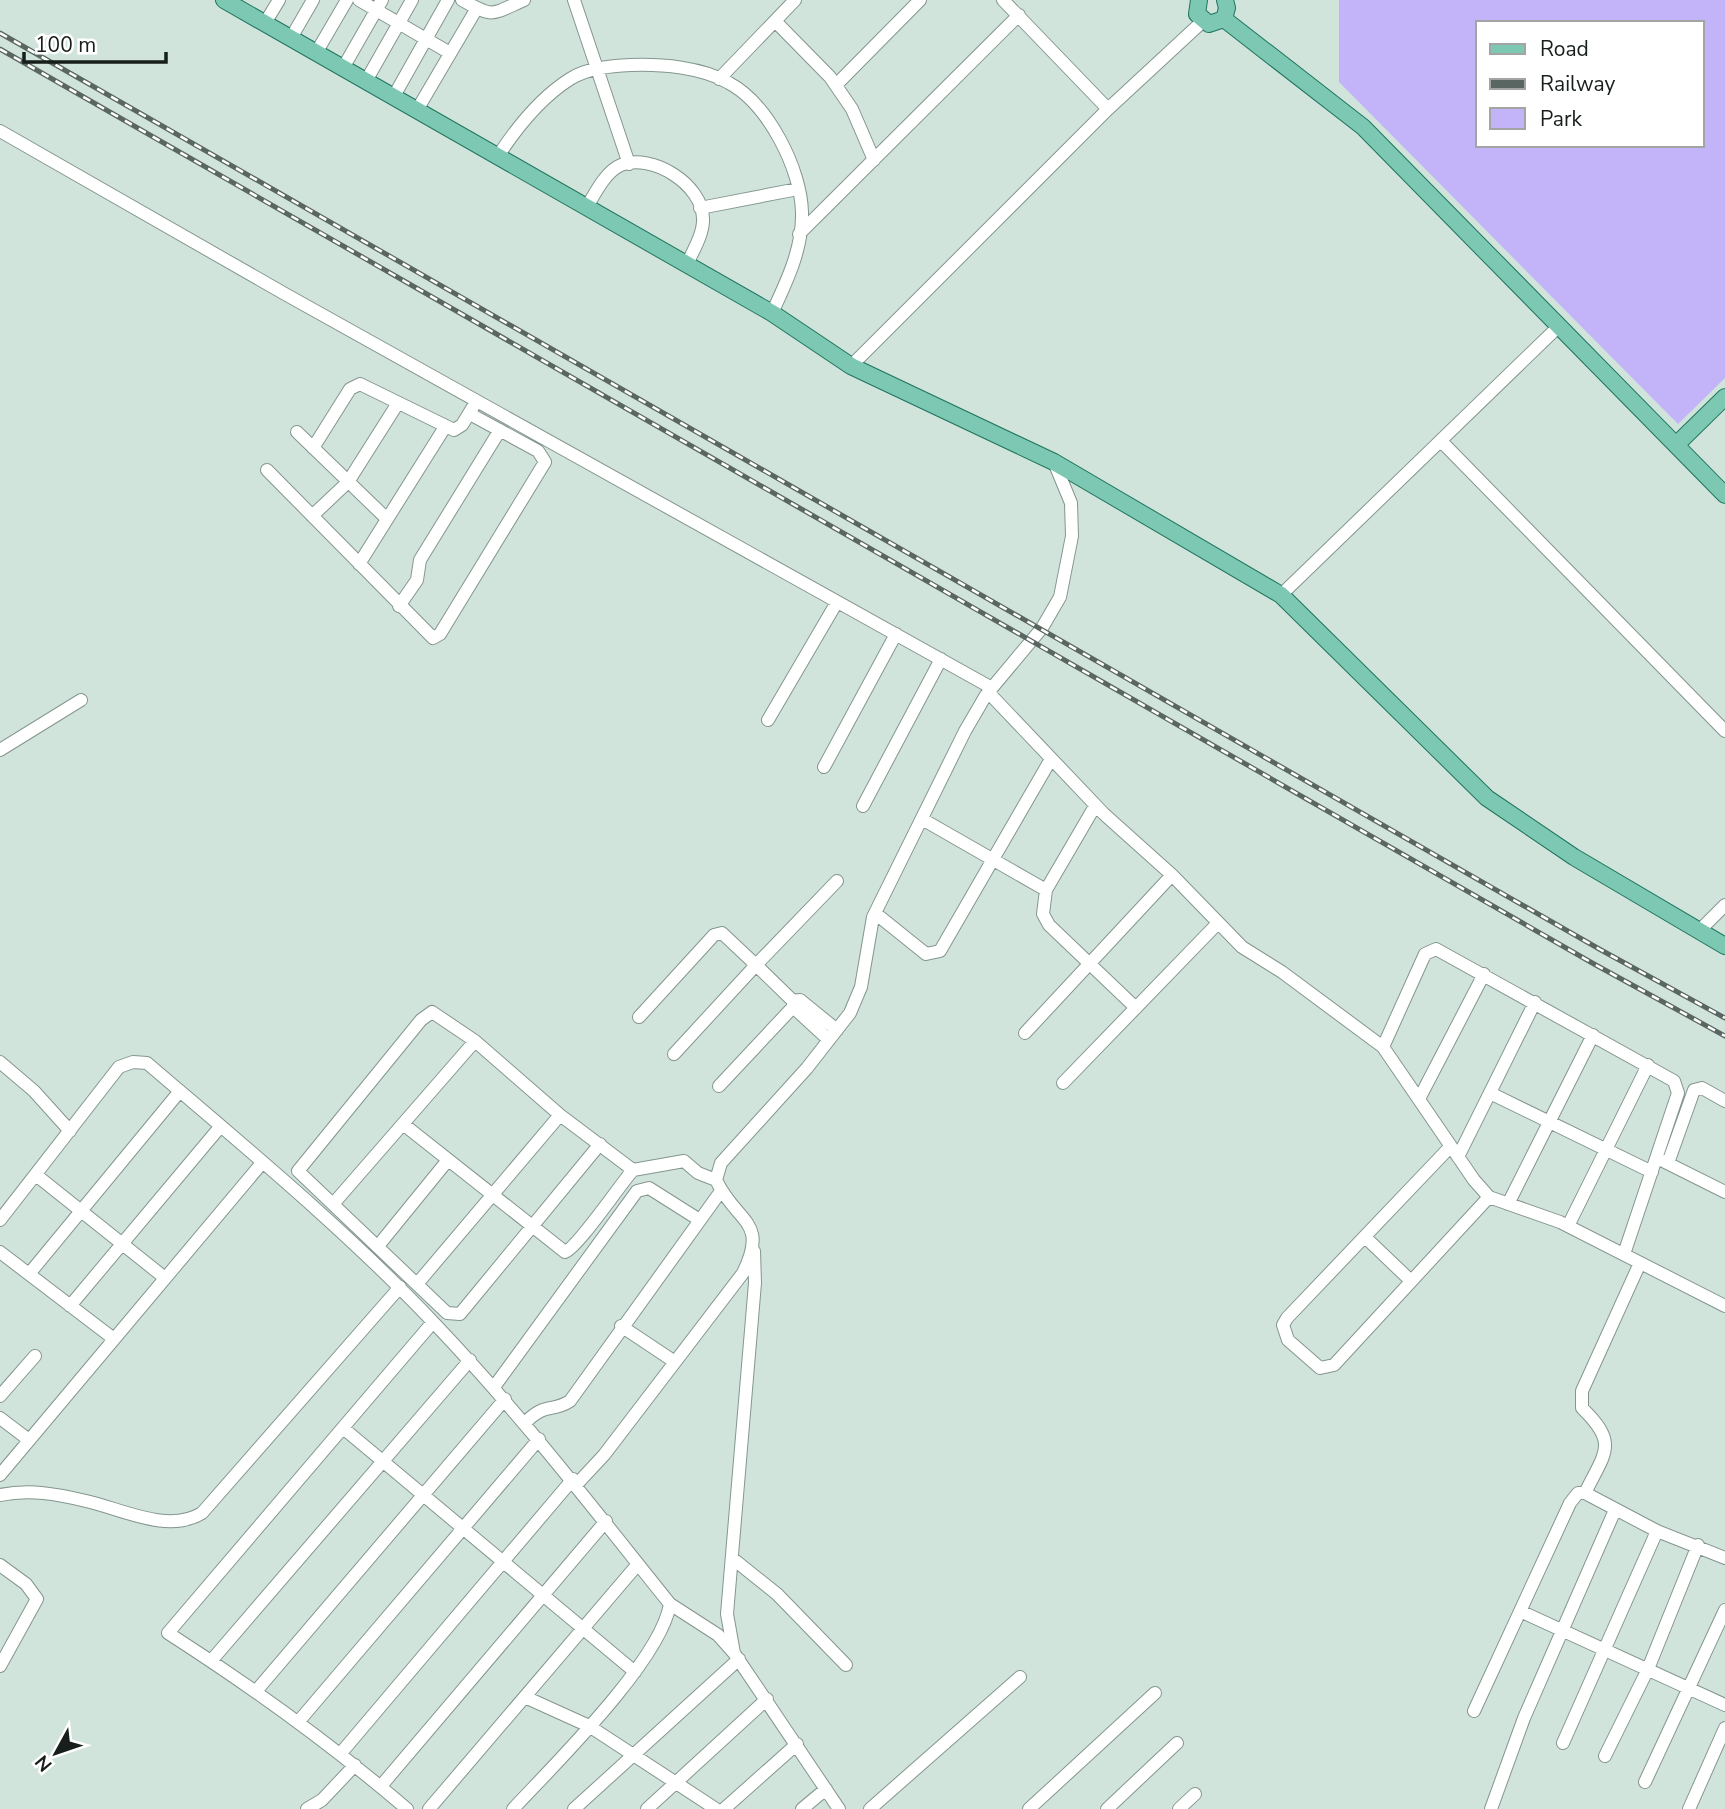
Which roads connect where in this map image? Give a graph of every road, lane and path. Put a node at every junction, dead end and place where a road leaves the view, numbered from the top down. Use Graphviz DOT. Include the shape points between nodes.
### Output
graph roads {
  1 [pos="224,0"];
  2 [pos="279,0"];
  3 [pos="313,0"];
  4 [pos="347,0"];
  5 [pos="359,0"];
  6 [pos="412,0"];
  7 [pos="448,0"];
  8 [pos="462,0"];
  9 [pos="524,0"];
  10 [pos="574,0"];
  11 [pos="795,0"];
  12 [pos="920,0"];
  13 [pos="1003,0"];
  14 [pos="1224,0"];
  15 [pos="1196,1"];
  16 [pos="475,4"];
  17 [pos="244,5"];
  18 [pos="379,5"];
  19 [pos="1019,15"];
  20 [pos="1224,19"];
  21 [pos="775,21"];
  22 [pos="1203,21"];
  23 [pos="265,23"];
  24 [pos="399,23"];
  25 [pos="290,38"];
  26 [pos="426,39"];
  27 [pos="316,53"];
  28 [pos="450,53"];
  29 [pos="343,68"];
  30 [pos="596,69"];
  31 [pos="719,79"];
  32 [pos="366,81"];
  33 [pos="836,85"];
  34 [pos="394,96"];
  35 [pos="417,110"];
  36 [pos="1108,110"];
  37 [pos="0,131"];
  38 [pos="498,156"];
  39 [pos="874,160"];
  40 [pos="629,164"];
  41 [pos="798,189"];
  42 [pos="587,207"];
  43 [pos="700,208"];
  44 [pos="799,234"];
  45 [pos="687,264"];
  46 [pos="772,313"];
  47 [pos="1559,326"];
  48 [pos="851,366"];
  49 [pos="1725,397"];
  50 [pos="477,401"];
  51 [pos="398,403"];
  52 [pos="470,414"];
  53 [pos="445,427"];
  54 [pos="500,430"];
  55 [pos="297,432"];
  56 [pos="1441,441"];
  57 [pos="1676,445"];
  58 [pos="313,448"];
  59 [pos="1054,462"];
  60 [pos="267,470"];
  61 [pos="348,482"];
  62 [pos="1723,490"];
  63 [pos="312,516"];
  64 [pos="387,519"];
  65 [pos="359,564"];
  66 [pos="1281,595"];
  67 [pos="837,601"];
  68 [pos="399,606"];
  69 [pos="895,634"];
  70 [pos="941,659"];
  71 [pos="990,690"];
  72 [pos="81,700"];
  73 [pos="768,720"];
  74 [pos="1725,731"];
  75 [pos="0,750"];
  76 [pos="1051,759"];
  77 [pos="824,767"];
  78 [pos="863,806"];
  79 [pos="1096,806"];
  80 [pos="922,819"];
  81 [pos="994,860"];
  82 [pos="1172,875"];
  83 [pos="837,881"];
  84 [pos="1045,890"];
  85 [pos="1725,905"];
  86 [pos="875,913"];
  87 [pos="1218,923"];
  88 [pos="1699,931"];
  89 [pos="1725,946"];
  90 [pos="1090,964"];
  91 [pos="756,965"];
  92 [pos="1483,974"];
  93 [pos="1535,1002"];
  94 [pos="793,1004"];
  95 [pos="1136,1008"];
  96 [pos="639,1017"];
  97 [pos="1025,1033"];
  98 [pos="833,1035"];
  99 [pos="1594,1035"];
  100 [pos="475,1041"];
  101 [pos="1383,1047"];
  102 [pos="674,1054"];
  103 [pos="0,1062"];
  104 [pos="1648,1065"];
  105 [pos="1063,1083"];
  106 [pos="719,1086"];
  107 [pos="180,1091"];
  108 [pos="1490,1093"];
  109 [pos="1419,1099"];
  110 [pos="1725,1101"];
  111 [pos="560,1115"];
  112 [pos="1550,1122"];
  113 [pos="403,1124"];
  114 [pos="220,1127"];
  115 [pos="70,1131"];
  116 [pos="600,1144"];
  117 [pos="1606,1150"];
  118 [pos="1455,1151"];
  119 [pos="448,1160"];
  120 [pos="1662,1161"];
  121 [pos="262,1163"];
  122 [pos="633,1170"];
  123 [pos="1652,1172"];
  124 [pos="36,1175"];
  125 [pos="719,1186"];
  126 [pos="1725,1192"];
  127 [pos="490,1195"];
  128 [pos="1489,1197"];
  129 [pos="334,1203"];
  130 [pos="1508,1204"];
  131 [pos="81,1211"];
  132 [pos="698,1219"];
  133 [pos="0,1220"];
  134 [pos="1568,1226"];
  135 [pos="531,1228"];
  136 [pos="1366,1237"];
  137 [pos="124,1245"];
  138 [pos="378,1246"];
  139 [pos="754,1251"];
  140 [pos="0,1252"];
  141 [pos="1624,1255"];
  142 [pos="1640,1263"];
  143 [pos="29,1275"];
  144 [pos="165,1278"];
  145 [pos="1411,1281"];
  146 [pos="417,1284"];
  147 [pos="400,1287"];
  148 [pos="1724,1303"];
  149 [pos="70,1306"];
  150 [pos="433,1322"];
  151 [pos="621,1326"];
  152 [pos="114,1339"];
  153 [pos="35,1356"];
  154 [pos="470,1360"];
  155 [pos="675,1362"];
  156 [pos="494,1387"];
  157 [pos="0,1396"];
  158 [pos="505,1399"];
  159 [pos="0,1418"];
  160 [pos="525,1423"];
  161 [pos="343,1427"];
  162 [pos="538,1439"];
  163 [pos="29,1440"];
  164 [pos="384,1460"];
  165 [pos="0,1475"];
  166 [pos="575,1482"];
  167 [pos="1585,1493"];
  168 [pos="422,1494"];
  169 [pos="0,1495"];
  170 [pos="1615,1510"];
  171 [pos="606,1521"];
  172 [pos="461,1528"];
  173 [pos="1657,1531"];
  174 [pos="1698,1545"];
  175 [pos="732,1558"];
  176 [pos="1725,1558"];
  177 [pos="502,1563"];
  178 [pos="638,1564"];
  179 [pos="0,1565"];
  180 [pos="543,1595"];
  181 [pos="670,1604"];
  182 [pos="1725,1610"];
  183 [pos="1520,1611"];
  184 [pos="583,1629"];
  185 [pos="1561,1630"];
  186 [pos="1605,1650"];
  187 [pos="736,1656"];
  188 [pos="211,1661"];
  189 [pos="845,1665"];
  190 [pos="0,1667"];
  191 [pos="1648,1670"];
  192 [pos="635,1672"];
  193 [pos="1020,1677"];
  194 [pos="1688,1688"];
  195 [pos="257,1690"];
  196 [pos="1155,1693"];
  197 [pos="525,1697"];
  198 [pos="767,1699"];
  199 [pos="1725,1705"];
  200 [pos="1474,1711"];
  201 [pos="299,1721"];
  202 [pos="589,1727"];
  203 [pos="1725,1728"];
  204 [pos="1177,1743"];
  205 [pos="1563,1743"];
  206 [pos="797,1744"];
  207 [pos="341,1753"];
  208 [pos="632,1755"];
  209 [pos="1605,1756"];
  210 [pos="355,1765"];
  211 [pos="675,1782"];
  212 [pos="1645,1782"];
  213 [pos="381,1786"];
  214 [pos="826,1788"];
  215 [pos="1195,1794"];
  216 [pos="307,1809"];
  217 [pos="407,1809"];
  218 [pos="429,1809"];
  219 [pos="513,1809"];
  220 [pos="574,1809"];
  221 [pos="647,1809"];
  222 [pos="716,1809"];
  223 [pos="724,1809"];
  224 [pos="802,1809"];
  225 [pos="839,1809"];
  226 [pos="870,1809"];
  227 [pos="1029,1809"];
  228 [pos="1107,1809"];
  229 [pos="1179,1809"];
  230 [pos="1491,1809"];
  231 [pos="1689,1809"];
  1 -- 17 [label="main road"];
  2 -- 23 [label="street"];
  3 -- 25 [label="street"];
  4 -- 27 [label="street"];
  5 -- 18 [label="street"];
  6 -- 24 [label="street"];
  7 -- 26 [label="street"];
  8 -- 16 [label="street"];
  9 -- 16 [label="street" via="492,15"];
  10 -- 30 [label="street"];
  11 -- 21 [label="street"];
  12 -- 33 [label="street"];
  13 -- 19 [label="street"];
  14 -- 20 [label="main road"];
  15 -- 22 [label="main road"];
  16 -- 28 [label="street"];
  17 -- 23 [label="main road"];
  18 -- 24 [label="street"];
  18 -- 29 [label="street"];
  19 -- 36 [label="street"];
  19 -- 39 [label="street"];
  20 -- 22 [label="main road" via="1215,24"];
  20 -- 47 [label="main road" via="1363,127"];
  21 -- 31 [label="street"];
  21 -- 33 [label="street"];
  22 -- 36 [label="street"];
  23 -- 25 [label="main road"];
  24 -- 26 [label="street"];
  24 -- 32 [label="street"];
  25 -- 27 [label="main road"];
  26 -- 28 [label="street"];
  26 -- 34 [label="street"];
  27 -- 29 [label="main road"];
  28 -- 35 [label="street"];
  29 -- 32 [label="main road"];
  30 -- 31 [label="street" via="653,64"];
  30 -- 38 [label="street" via="571,78 538,106"];
  30 -- 40 [label="street"];
  31 -- 41 [label="street" via="730,83 764,114 794,164"];
  32 -- 34 [label="main road"];
  33 -- 39 [label="street"];
  34 -- 35 [label="main road"];
  35 -- 38 [label="main road"];
  36 -- 48 [label="street"];
  37 -- 50 [label="street"];
  38 -- 42 [label="main road"];
  39 -- 44 [label="street"];
  40 -- 42 [label="street" via="609,176"];
  40 -- 43 [label="street" via="645,162 674,175 695,194"];
  41 -- 43 [label="street"];
  41 -- 44 [label="street"];
  42 -- 45 [label="main road"];
  43 -- 45 [label="street" via="704,218"];
  44 -- 46 [label="street" via="795,264"];
  45 -- 46 [label="main road"];
  46 -- 48 [label="main road"];
  47 -- 56 [label="street"];
  47 -- 57 [label="main road"];
  48 -- 59 [label="main road"];
  49 -- 57 [label="main road"];
  50 -- 52 [label="street"];
  50 -- 67 [label="street"];
  51 -- 53 [label="street"];
  51 -- 58 [label="street" via="365,385 354,386"];
  51 -- 61 [label="street"];
  52 -- 53 [label="street" via="459,428"];
  52 -- 54 [label="street"];
  53 -- 64 [label="street"];
  54 -- 68 [label="street" via="420,560 417,580"];
  54 -- 68 [label="street" via="538,451 544,467 440,634 429,637"];
  55 -- 58 [label="street"];
  56 -- 66 [label="street"];
  56 -- 74 [label="street"];
  57 -- 62 [label="main road"];
  58 -- 61 [label="street"];
  59 -- 66 [label="main road"];
  59 -- 71 [label="street" via="1071,503 1067,573 1060,597 1042,628"];
  60 -- 63 [label="street"];
  61 -- 63 [label="street"];
  61 -- 64 [label="street"];
  63 -- 65 [label="street"];
  64 -- 65 [label="street"];
  65 -- 68 [label="street"];
  66 -- 88 [label="main road" via="1487,798 1574,858"];
  67 -- 69 [label="street"];
  67 -- 73 [label="street"];
  69 -- 70 [label="street"];
  69 -- 77 [label="street"];
  70 -- 71 [label="street"];
  70 -- 78 [label="street"];
  71 -- 76 [label="street"];
  71 -- 80 [label="street"];
  72 -- 75 [label="street"];
  76 -- 79 [label="street"];
  76 -- 81 [label="street"];
  79 -- 82 [label="street"];
  79 -- 84 [label="street"];
  80 -- 81 [label="street"];
  80 -- 86 [label="street"];
  81 -- 84 [label="street"];
  81 -- 86 [label="street" via="946,946 933,955"];
  82 -- 87 [label="street"];
  82 -- 90 [label="street"];
  83 -- 91 [label="street"];
  84 -- 90 [label="street" via="1046,921"];
  85 -- 88 [label="street"];
  86 -- 98 [label="street" via="862,987"];
  87 -- 95 [label="street"];
  87 -- 101 [label="street" via="1249,954 1282,971"];
  88 -- 89 [label="main road"];
  90 -- 95 [label="street"];
  90 -- 97 [label="street"];
  91 -- 94 [label="street"];
  91 -- 96 [label="street" via="719,933"];
  91 -- 102 [label="street"];
  92 -- 93 [label="street"];
  92 -- 101 [label="street" via="1430,949"];
  92 -- 109 [label="street"];
  93 -- 99 [label="street"];
  93 -- 108 [label="street"];
  94 -- 98 [label="street" via="800,1000"];
  94 -- 106 [label="street"];
  95 -- 105 [label="street"];
  98 -- 125 [label="street" via="721,1163"];
  99 -- 104 [label="street"];
  99 -- 112 [label="street"];
  100 -- 111 [label="street"];
  100 -- 113 [label="street"];
  100 -- 129 [label="street" via="436,1013 421,1020 299,1166 299,1174"];
  101 -- 109 [label="street"];
  103 -- 115 [label="street" via="34,1090"];
  104 -- 117 [label="street"];
  104 -- 120 [label="street" via="1674,1081 1678,1093"];
  107 -- 114 [label="street"];
  107 -- 115 [label="street" via="147,1063 119,1067"];
  107 -- 131 [label="street"];
  108 -- 112 [label="street"];
  108 -- 118 [label="street"];
  109 -- 118 [label="street"];
  110 -- 120 [label="street" via="1702,1088 1694,1090"];
  111 -- 116 [label="street"];
  111 -- 127 [label="street"];
  112 -- 117 [label="street"];
  112 -- 130 [label="street"];
  113 -- 119 [label="street"];
  113 -- 129 [label="street"];
  114 -- 121 [label="street"];
  114 -- 137 [label="street"];
  115 -- 124 [label="street"];
  116 -- 122 [label="street"];
  116 -- 135 [label="street"];
  117 -- 123 [label="street"];
  117 -- 134 [label="street"];
  118 -- 128 [label="street"];
  118 -- 136 [label="street"];
  119 -- 127 [label="street"];
  119 -- 138 [label="street"];
  120 -- 123 [label="street"];
  120 -- 126 [label="street"];
  121 -- 144 [label="street"];
  121 -- 147 [label="street"];
  122 -- 125 [label="street" via="684,1161"];
  122 -- 135 [label="street" via="571,1250 560,1250"];
  123 -- 141 [label="street"];
  124 -- 131 [label="street"];
  124 -- 133 [label="street"];
  125 -- 132 [label="street"];
  125 -- 139 [label="street" via="755,1233"];
  127 -- 135 [label="street"];
  127 -- 146 [label="street"];
  128 -- 130 [label="street"];
  128 -- 145 [label="street"];
  129 -- 138 [label="street"];
  130 -- 134 [label="street"];
  131 -- 137 [label="street"];
  131 -- 143 [label="street"];
  132 -- 151 [label="street"];
  132 -- 156 [label="street" via="649,1188 637,1191"];
  134 -- 141 [label="street"];
  135 -- 146 [label="street" via="460,1314 447,1313"];
  136 -- 145 [label="street"];
  136 -- 145 [label="street" via="1287,1318 1283,1325 1288,1340 1320,1368 1334,1365"];
  137 -- 144 [label="street"];
  137 -- 149 [label="street"];
  138 -- 146 [label="street"];
  139 -- 155 [label="street" via="743,1273"];
  139 -- 175 [label="street"];
  140 -- 143 [label="street"];
  141 -- 142 [label="street"];
  142 -- 148 [label="street"];
  142 -- 167 [label="street" via="1582,1391 1582,1408 1606,1439 1604,1454"];
  143 -- 149 [label="street"];
  144 -- 152 [label="street"];
  147 -- 150 [label="street"];
  147 -- 169 [label="street" via="202,1513 190,1520 143,1518 34,1491"];
  149 -- 152 [label="street"];
  150 -- 154 [label="street"];
  150 -- 161 [label="street"];
  151 -- 155 [label="street"];
  151 -- 160 [label="street" via="570,1401 546,1406"];
  152 -- 163 [label="street"];
  153 -- 157 [label="street"];
  154 -- 156 [label="street"];
  154 -- 164 [label="street"];
  155 -- 166 [label="street" via="604,1455"];
  156 -- 158 [label="street"];
  158 -- 160 [label="street"];
  158 -- 168 [label="street"];
  159 -- 163 [label="street"];
  160 -- 162 [label="street"];
  161 -- 164 [label="street"];
  161 -- 188 [label="street" via="169,1633"];
  162 -- 166 [label="street"];
  162 -- 172 [label="street"];
  163 -- 165 [label="street"];
  164 -- 168 [label="street"];
  164 -- 188 [label="street"];
  166 -- 171 [label="street"];
  166 -- 177 [label="street"];
  167 -- 170 [label="street"];
  167 -- 183 [label="street" via="1578,1493 1570,1503"];
  168 -- 172 [label="street"];
  168 -- 195 [label="street"];
  170 -- 173 [label="street"];
  170 -- 185 [label="street"];
  171 -- 178 [label="street"];
  171 -- 180 [label="street"];
  172 -- 177 [label="street"];
  172 -- 201 [label="street"];
  173 -- 174 [label="street"];
  173 -- 186 [label="street"];
  174 -- 176 [label="street"];
  174 -- 191 [label="street"];
  175 -- 187 [label="street" via="727,1614"];
  175 -- 189 [label="street" via="777,1594"];
  177 -- 180 [label="street"];
  177 -- 207 [label="street"];
  178 -- 181 [label="street"];
  178 -- 184 [label="street"];
  179 -- 190 [label="street" via="26,1584 37,1599"];
  180 -- 184 [label="street"];
  180 -- 213 [label="street"];
  181 -- 187 [label="street" via="718,1635"];
  181 -- 192 [label="street" via="668,1618"];
  182 -- 194 [label="street"];
  183 -- 185 [label="street"];
  183 -- 200 [label="street"];
  184 -- 192 [label="street"];
  184 -- 197 [label="street"];
  185 -- 186 [label="street"];
  185 -- 230 [label="street"];
  186 -- 191 [label="street"];
  186 -- 205 [label="street"];
  187 -- 198 [label="street"];
  187 -- 208 [label="street"];
  188 -- 195 [label="street"];
  191 -- 194 [label="street"];
  191 -- 209 [label="street"];
  192 -- 202 [label="street"];
  193 -- 226 [label="street"];
  194 -- 199 [label="street"];
  194 -- 212 [label="street"];
  195 -- 201 [label="street"];
  196 -- 227 [label="street"];
  197 -- 202 [label="street"];
  197 -- 218 [label="street"];
  198 -- 206 [label="street"];
  198 -- 211 [label="street"];
  201 -- 207 [label="street"];
  202 -- 208 [label="street"];
  202 -- 219 [label="street"];
  203 -- 231 [label="street"];
  204 -- 228 [label="street"];
  206 -- 214 [label="street"];
  206 -- 223 [label="street"];
  207 -- 210 [label="street"];
  208 -- 211 [label="street"];
  208 -- 220 [label="street"];
  210 -- 213 [label="street"];
  210 -- 216 [label="street" via="322,1800"];
  211 -- 221 [label="street"];
  211 -- 222 [label="street"];
  213 -- 217 [label="street"];
  214 -- 224 [label="street"];
  214 -- 225 [label="street"];
  215 -- 229 [label="street"];
}
